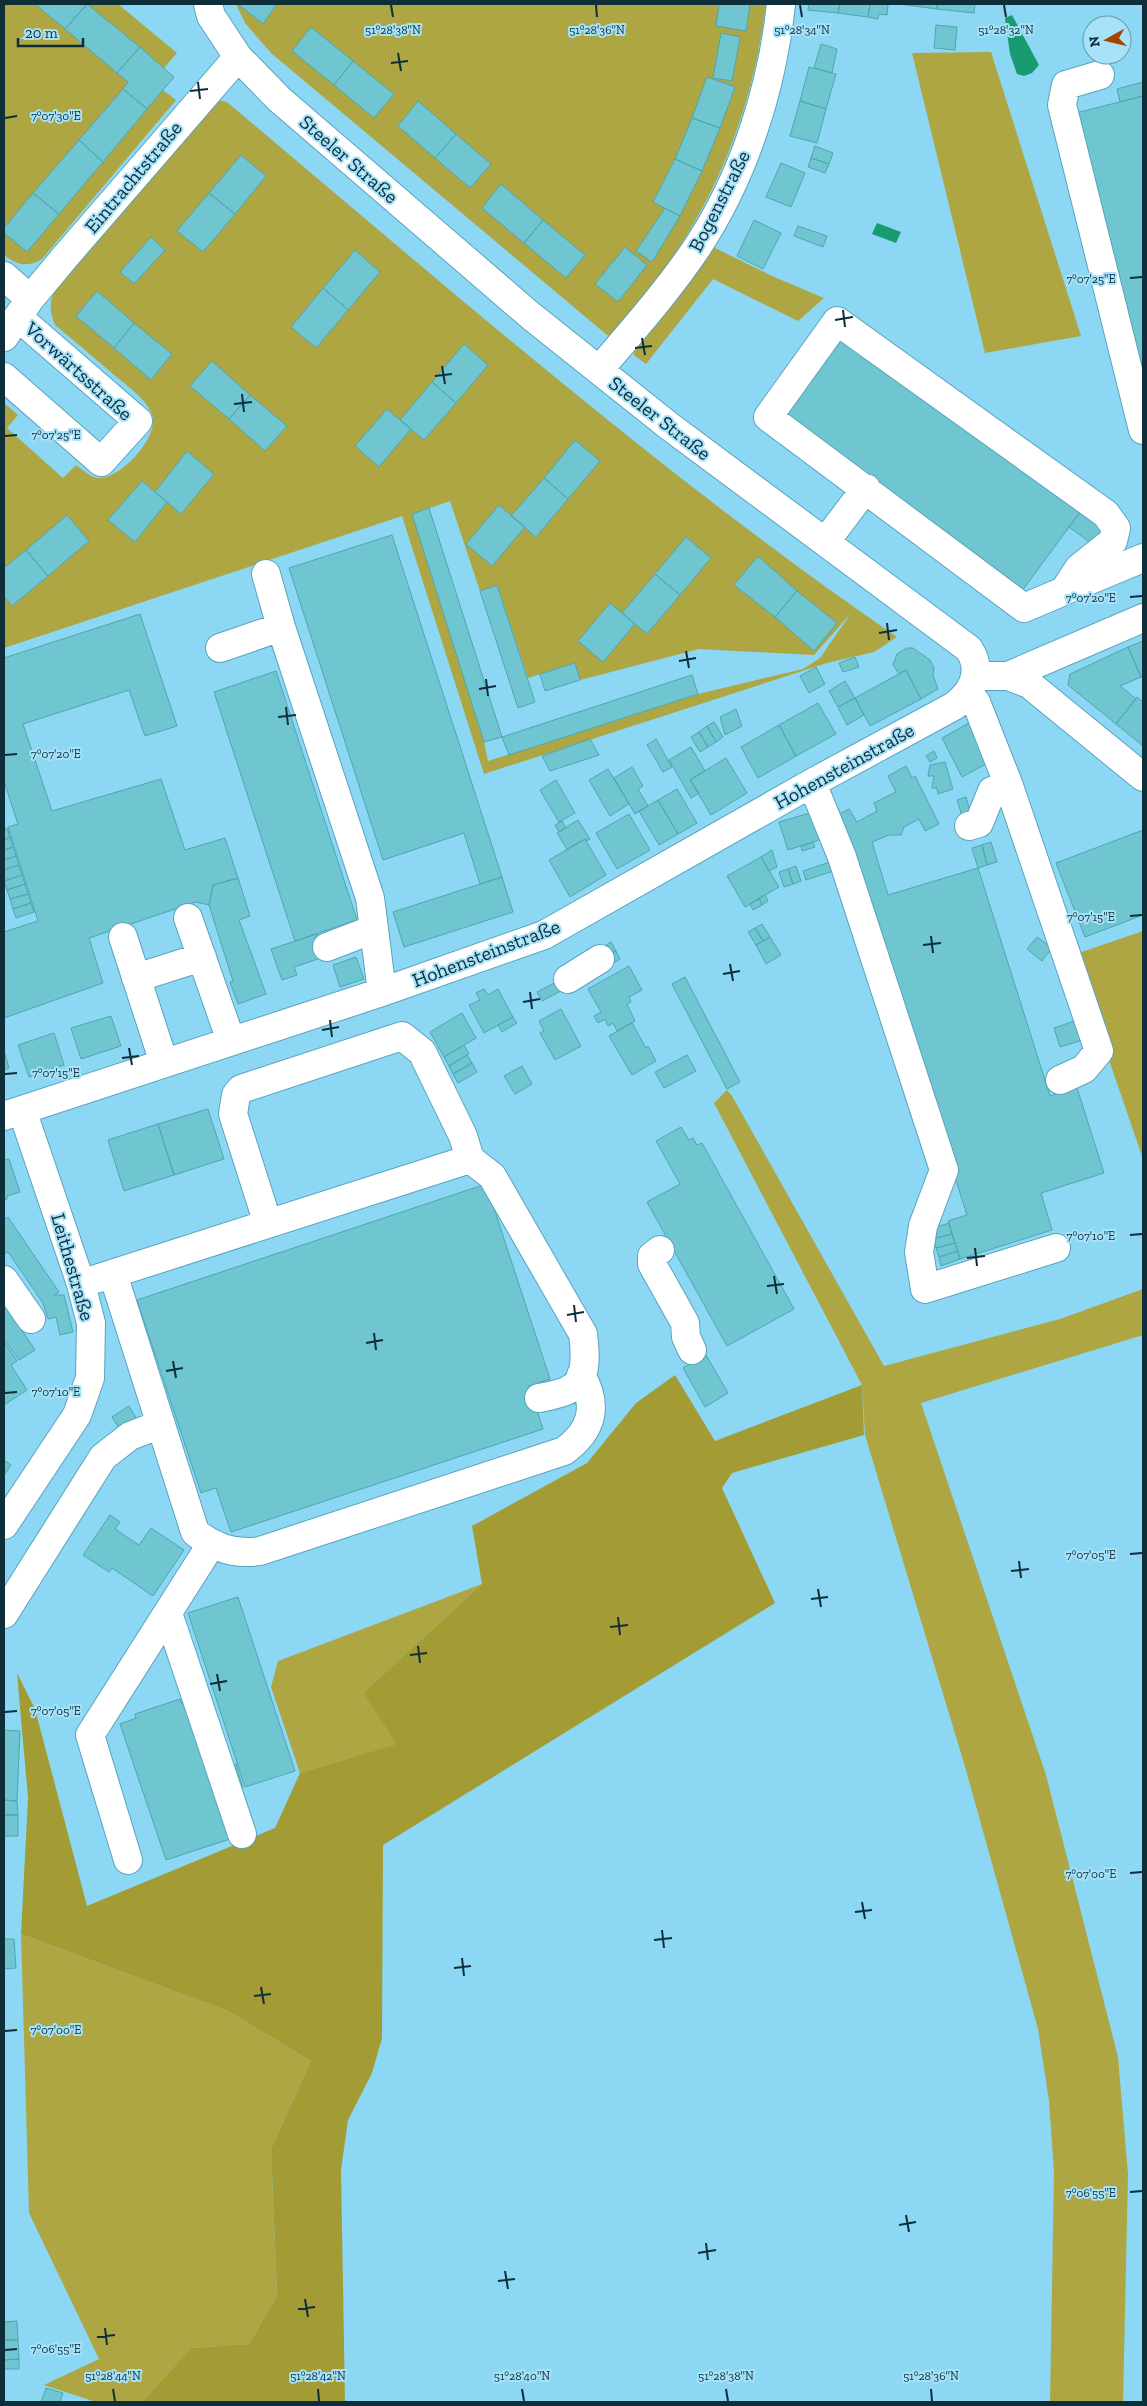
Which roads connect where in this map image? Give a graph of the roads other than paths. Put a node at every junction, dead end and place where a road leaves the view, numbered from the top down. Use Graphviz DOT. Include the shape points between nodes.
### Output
graph roads {
  1 [pos="208,4"];
  2 [pos="781,4"];
  3 [pos="238,57"];
  4 [pos="1100,75"];
  5 [pos="4,276"];
  6 [pos="18,318"];
  7 [pos="599,370"];
  8 [pos="4,376"];
  9 [pos="1143,430"];
  10 [pos="866,488"];
  11 [pos="826,541"];
  12 [pos="1143,558"];
  13 [pos="266,574"];
  14 [pos="1064,591"];
  15 [pos="1143,618"];
  16 [pos="281,627"];
  17 [pos="220,648"];
  18 [pos="1008,676"];
  19 [pos="972,685"];
  20 [pos="1143,777"];
  21 [pos="812,783"];
  22 [pos="1009,786"];
  23 [pos="969,826"];
  24 [pos="188,918"];
  25 [pos="374,929"];
  26 [pos="122,936"];
  27 [pos="327,947"];
  28 [pos="202,957"];
  29 [pos="600,959"];
  30 [pos="136,978"];
  31 [pos="568,979"];
  32 [pos="382,992"];
  33 [pos="231,1041"];
  34 [pos="164,1063"];
  35 [pos="1060,1080"];
  36 [pos="13,1113"];
  37 [pos="470,1159"];
  38 [pos="268,1224"];
  39 [pos="1056,1248"];
  40 [pos="660,1250"];
  41 [pos="113,1274"];
  42 [pos="4,1280"];
  43 [pos="81,1284"];
  44 [pos="31,1319"];
  45 [pos="692,1350"];
  46 [pos="581,1376"];
  47 [pos="539,1398"];
  48 [pos="160,1424"];
  49 [pos="4,1525"];
  50 [pos="212,1543"];
  51 [pos="168,1613"];
  52 [pos="4,1614"];
  53 [pos="242,1834"];
  54 [pos="128,1860"];
  1 -- 3 [label="street, Steeler Straße" via="211,16"];
  2 -- 7 [label="street, Bogenstraße" via="765,90 734,181 696,249"];
  3 -- 6 [label="street, Eintrachtstraße"];
  3 -- 7 [label="street, Steeler Straße" via="279,99 531,316"];
  4 -- 9 [label="street" via="1066,85 1062,105"];
  5 -- 6 [label="street, Vorwärtsstraße"];
  6 -- 8 [label="street, Vorwärtsstraße" via="138,420 101,462"];
  7 -- 11 [label="street, Steeler Straße" via="669,426"];
  10 -- 11 [label="street"];
  10 -- 14 [label="street" via="1024,608"];
  10 -- 14 [label="street" via="768,416 837,321 1106,514 1116,528 1112,541 1079,568"];
  11 -- 19 [label="street, Steeler Straße" via="969,648 974,656"];
  12 -- 14 [label="street"];
  13 -- 16 [label="street"];
  15 -- 18 [label="street"];
  16 -- 17 [label="street"];
  16 -- 25 [label="street" via="370,898"];
  18 -- 19 [label="street"];
  18 -- 20 [label="street" via="1028,684"];
  19 -- 21 [label="street, Hohensteinstraße" via="954,706"];
  19 -- 22 [label="street"];
  21 -- 32 [label="street, Hohensteinstraße" via="544,935"];
  21 -- 39 [label="street" via="842,857 944,1170 923,1226 918,1252 925,1289"];
  22 -- 23 [label="street" via="992,791 979,822"];
  22 -- 35 [label="street" via="1099,1051 1084,1069"];
  24 -- 28 [label="street"];
  25 -- 27 [label="street"];
  25 -- 32 [label="street"];
  26 -- 30 [label="street"];
  28 -- 30 [label="street"];
  28 -- 33 [label="street"];
  29 -- 31 [label="street"];
  30 -- 34 [label="street"];
  32 -- 33 [label="street, Hohensteinstraße"];
  33 -- 34 [label="street, Hohensteinstraße"];
  34 -- 36 [label="street, Hohensteinstraße"];
  36 -- 43 [label="street, Leithestraße"];
  37 -- 38 [label="street"];
  37 -- 38 [label="street" via="463,1136 422,1052 402,1036 241,1089 236,1095 234,1114"];
  37 -- 46 [label="street" via="492,1176 583,1334 585,1358"];
  38 -- 41 [label="street"];
  40 -- 45 [label="street" via="652,1256 652,1264 685,1323 686,1337"];
  41 -- 43 [label="street"];
  41 -- 48 [label="street"];
  42 -- 44 [label="street"];
  43 -- 49 [label="street, Leithestraße" via="92,1323 90,1378 77,1415"];
  46 -- 47 [label="street" via="571,1389"];
  46 -- 50 [label="street" via="590,1390 590,1418 586,1431 564,1451 260,1551 233,1551"];
  48 -- 50 [label="street" via="195,1532"];
  48 -- 52 [label="street" via="130,1436 103,1457"];
  50 -- 51 [label="street"];
  51 -- 53 [label="street"];
  51 -- 54 [label="street" via="90,1735"];
}
